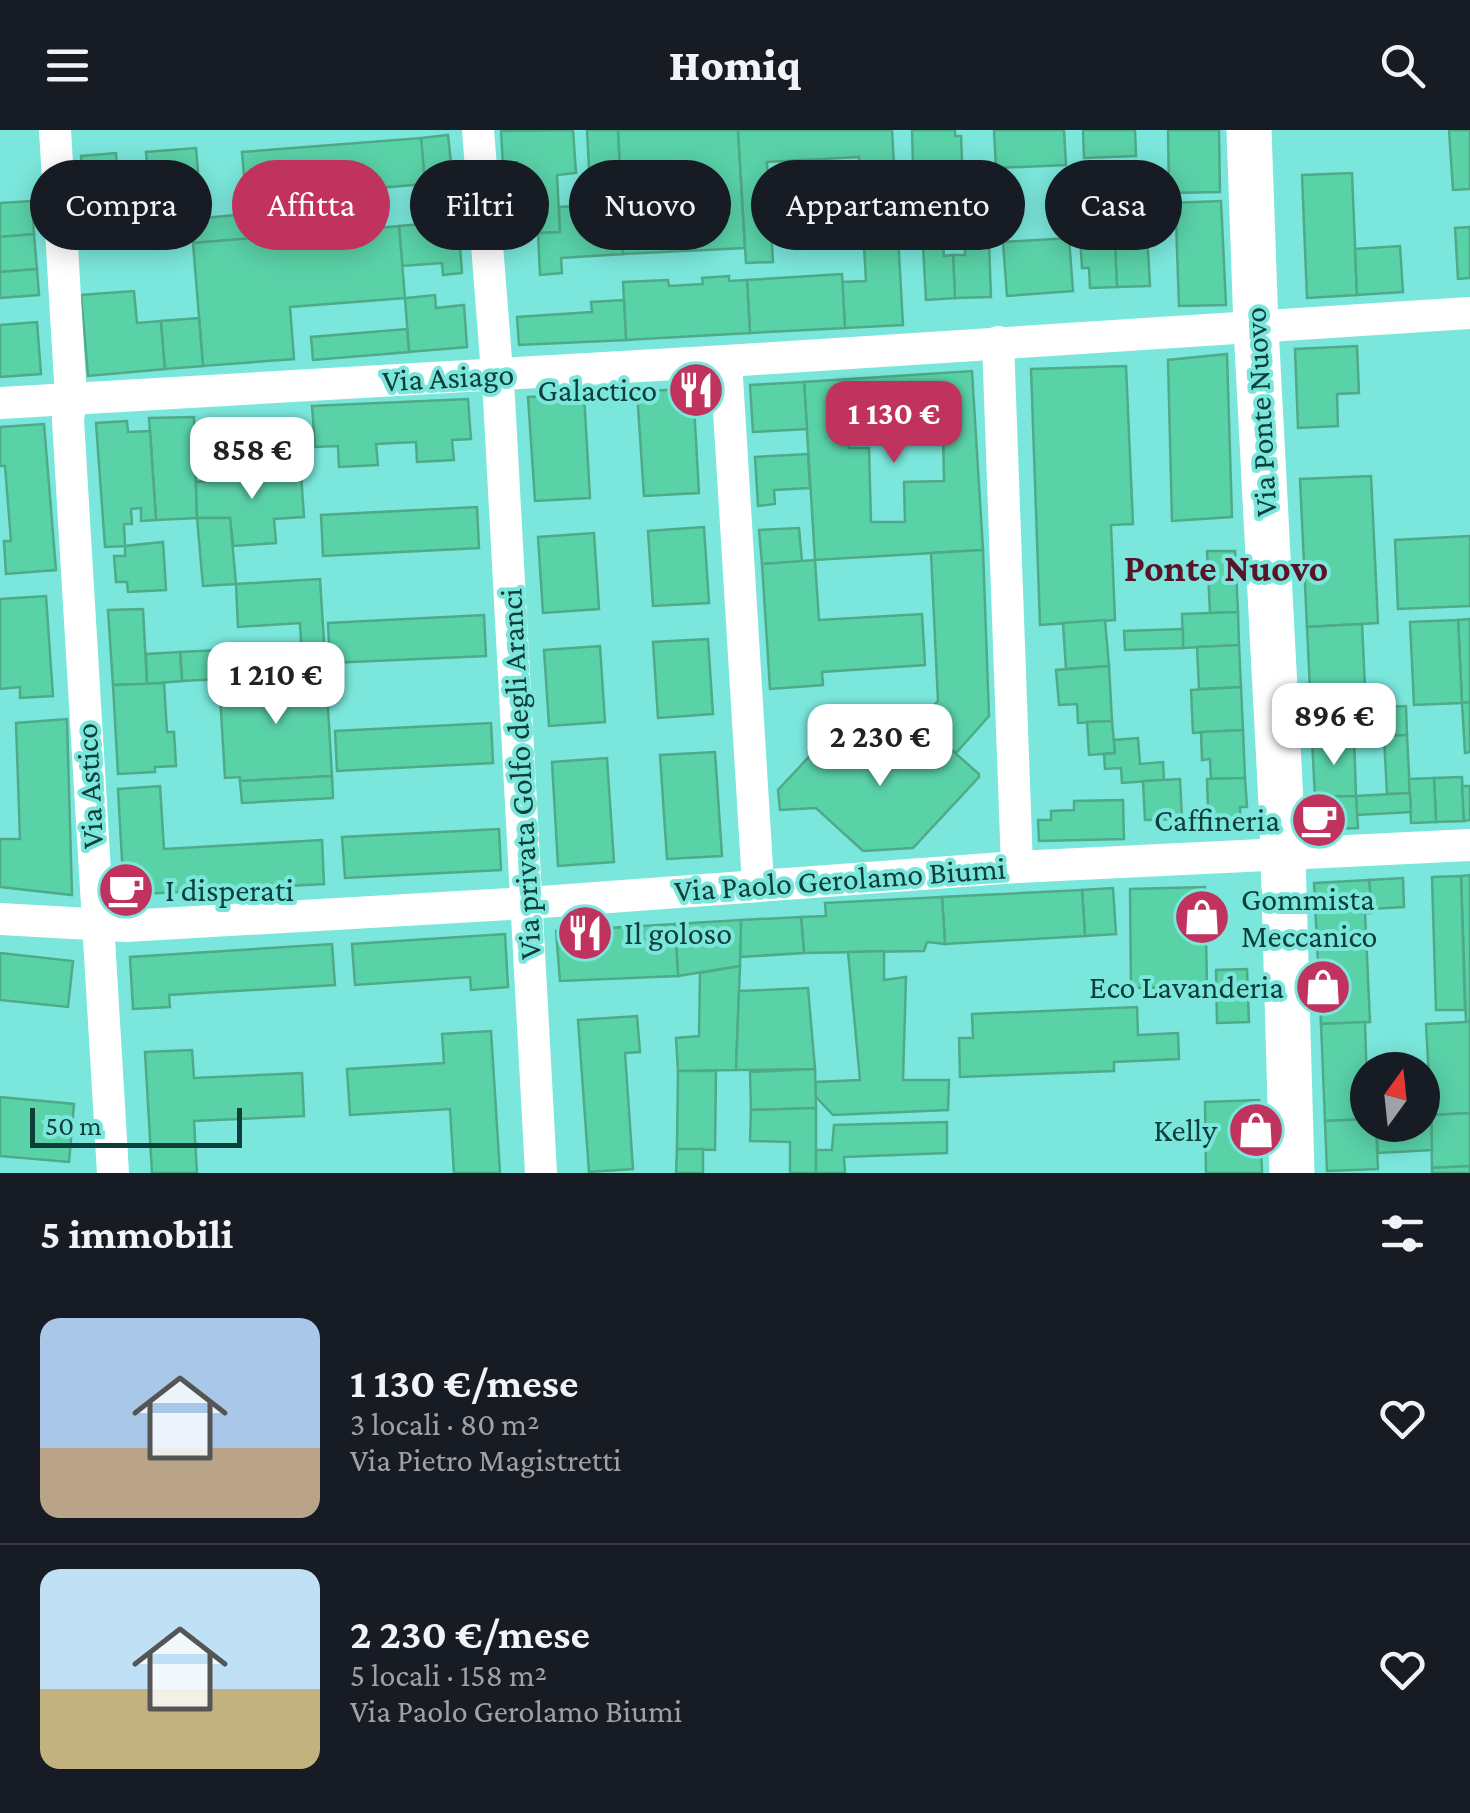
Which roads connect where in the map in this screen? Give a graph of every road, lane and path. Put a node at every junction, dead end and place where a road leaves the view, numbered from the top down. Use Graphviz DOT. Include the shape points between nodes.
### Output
graph roads {
  1 [pos="55,130"];
  2 [pos="74,130"];
  3 [pos="478,130"];
  4 [pos="1249,130"];
  5 [pos="1470,313"];
  6 [pos="1256,327"];
  7 [pos="998,342"];
  8 [pos="726,361"];
  9 [pos="498,374"];
  10 [pos="71,398"];
  11 [pos="0,404"];
  12 [pos="1470,846"];
  13 [pos="1283,853"];
  14 [pos="1017,867"];
  15 [pos="758,884"];
  16 [pos="528,903"];
  17 [pos="0,919"];
  18 [pos="98,925"];
  19 [pos="112,1173"];
  20 [pos="541,1173"];
  21 [pos="1292,1173"];
  1 -- 2 [label="street"];
  1 -- 10 [label="street, Via Astico"];
  3 -- 9 [label="street, Via privata Golfo degli Aranci"];
  4 -- 6 [label="street, Via Ponte Nuovo"];
  5 -- 6 [label="street, Via Asiago"];
  6 -- 7 [label="street, Via Asiago"];
  6 -- 13 [label="street, Via Ponte Nuovo"];
  7 -- 8 [label="street, Via Asiago"];
  7 -- 14 [label="street"];
  8 -- 9 [label="street, Via Asiago"];
  8 -- 15 [label="street"];
  9 -- 10 [label="street, Via Asiago"];
  9 -- 16 [label="street, Via privata Golfo degli Aranci"];
  10 -- 11 [label="street, Via Asiago"];
  10 -- 18 [label="street, Via Astico"];
  12 -- 13 [label="street, Via Paolo Gerolamo Biumi"];
  13 -- 14 [label="street, Via Paolo Gerolamo Biumi"];
  13 -- 21 [label="street, Via Ponte Nuovo"];
  14 -- 15 [label="street, Via Paolo Gerolamo Biumi"];
  15 -- 16 [label="street, Via Paolo Gerolamo Biumi"];
  16 -- 18 [label="street, Via Paolo Gerolamo Biumi"];
  16 -- 20 [label="street, Via privata Golfo degli Aranci"];
  17 -- 18 [label="street, Via Paolo Gerolamo Biumi"];
  18 -- 19 [label="street, Via Astico"];
}
